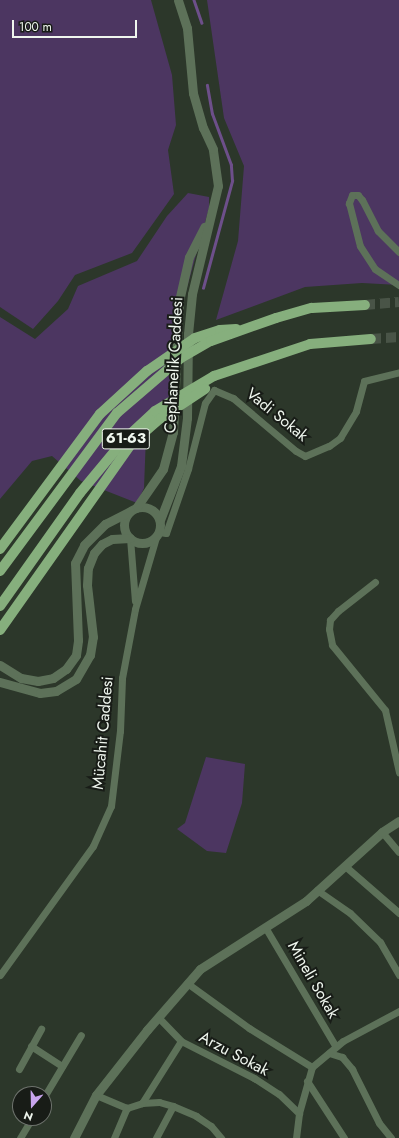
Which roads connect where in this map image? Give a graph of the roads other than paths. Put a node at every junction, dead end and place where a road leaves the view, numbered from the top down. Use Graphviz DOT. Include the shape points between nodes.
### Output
graph roads {
  1 [pos="178,0"];
  2 [pos="214,206"];
  3 [pos="399,252"];
  4 [pos="399,285"];
  5 [pos="366,305"];
  6 [pos="248,328"];
  7 [pos="371,339"];
  8 [pos="262,360"];
  9 [pos="399,372"];
  10 [pos="214,390"];
  11 [pos="133,510"];
  12 [pos="160,520"];
  13 [pos="158,534"];
  14 [pos="130,538"];
  15 [pos="0,549"];
  16 [pos="0,571"];
  17 [pos="375,582"];
  18 [pos="0,606"];
  19 [pos="135,609"];
  20 [pos="0,630"];
  21 [pos="0,665"];
  22 [pos="0,682"];
  23 [pos="399,772"];
  24 [pos="399,821"];
  25 [pos="382,832"];
  26 [pos="399,852"];
  27 [pos="345,866"];
  28 [pos="317,890"];
  29 [pos="399,913"];
  30 [pos="265,927"];
  31 [pos="0,975"];
  32 [pos="399,975"];
  33 [pos="187,983"];
  34 [pos="399,1011"];
  35 [pos="158,1018"];
  36 [pos="41,1029"];
  37 [pos="81,1035"];
  38 [pos="181,1041"];
  39 [pos="31,1046"];
  40 [pos="336,1047"];
  41 [pos="329,1052"];
  42 [pos="62,1066"];
  43 [pos="312,1067"];
  44 [pos="18,1069"];
  45 [pos="307,1081"];
  46 [pos="50,1086"];
  47 [pos="96,1095"];
  48 [pos="142,1103"];
  49 [pos="173,1106"];
  50 [pos="126,1108"];
  51 [pos="299,1113"];
  52 [pos="27,1126"];
  53 [pos="220,1137"];
  54 [pos="20,1138"];
  55 [pos="74,1138"];
  56 [pos="114,1138"];
  57 [pos="156,1138"];
  58 [pos="296,1138"];
  59 [pos="344,1138"];
  60 [pos="391,1138"];
  1 -- 2 [label="street, Cephanelik Caddesi" via="187,28 197,110 213,149 218,186"];
  2 -- 11 [label="street" via="189,257 179,301 173,432 163,469"];
  2 -- 12 [label="street, Cephanelik Caddesi" via="192,294 188,334 188,418 181,466"];
  3 -- 4 [label="street" via="378,231 362,200 352,195 349,202 360,246 375,268"];
  5 -- 6 [label="main road, 61-63" via="312,308"];
  6 -- 15 [label="main road, 61-63" via="220,330 195,338 147,371 100,414"];
  6 -- 16 [label="main road, 61-63" via="211,341 180,358 117,413"];
  7 -- 8 [label="main road, 61-63" via="310,344"];
  8 -- 18 [label="main road, 61-63" via="214,376 155,411 124,440 80,493"];
  8 -- 20 [label="main road, 61-63" via="213,384 161,418 132,443"];
  9 -- 10 [label="street, Vadi Sokak" via="364,381 356,412 340,438 306,456 296,451 233,398"];
  10 -- 13 [label="street, Mücahit Caddesi" via="205,403 188,469 166,533"];
  11 -- 12 [label="street" via="148,508"];
  11 -- 14 [label="street" via="126,516 124,528"];
  11 -- 21 [label="street" via="105,524 84,545 75,563 78,640 76,655 66,669 53,678 38,681 21,678"];
  12 -- 13 [label="street"];
  13 -- 14 [label="street" via="140,543"];
  13 -- 19 [label="street, Mücahit Caddesi"];
  14 -- 19 [label="street"];
  14 -- 22 [label="street" via="112,539 102,544 94,553 88,568 87,585 93,637 90,655 76,679 56,691 40,693"];
  17 -- 23 [label="street" via="338,611 330,620 329,629 332,645 385,710"];
  19 -- 31 [label="street, Mücahit Caddesi" via="122,678 120,731 111,806 93,846"];
  24 -- 25 [label="street"];
  25 -- 26 [label="street"];
  25 -- 27 [label="street"];
  27 -- 28 [label="street"];
  27 -- 29 [label="street"];
  28 -- 30 [label="street" via="306,901"];
  28 -- 32 [label="street" via="350,913 380,942"];
  30 -- 33 [label="street" via="200,969"];
  30 -- 40 [label="street, Mineli Sokak"];
  33 -- 35 [label="street"];
  33 -- 43 [label="street" via="250,1028"];
  34 -- 40 [label="street"];
  35 -- 38 [label="street, Arzu Sokak"];
  35 -- 47 [label="street"];
  36 -- 39 [label="street"];
  37 -- 42 [label="street"];
  38 -- 48 [label="street"];
  38 -- 51 [label="street, Arzu Sokak" via="254,1078 279,1094"];
  39 -- 42 [label="street"];
  39 -- 44 [label="street"];
  40 -- 41 [label="street"];
  41 -- 43 [label="street"];
  41 -- 60 [label="street" via="342,1057 352,1069 379,1122"];
  42 -- 46 [label="street"];
  43 -- 45 [label="street"];
  45 -- 51 [label="street"];
  45 -- 59 [label="street"];
  47 -- 50 [label="street"];
  47 -- 55 [label="street"];
  48 -- 49 [label="street" via="160,1102"];
  48 -- 50 [label="street"];
  49 -- 53 [label="street" via="196,1116"];
  49 -- 57 [label="street"];
  50 -- 56 [label="street"];
  51 -- 58 [label="street"];
  52 -- 54 [label="street"];
}
